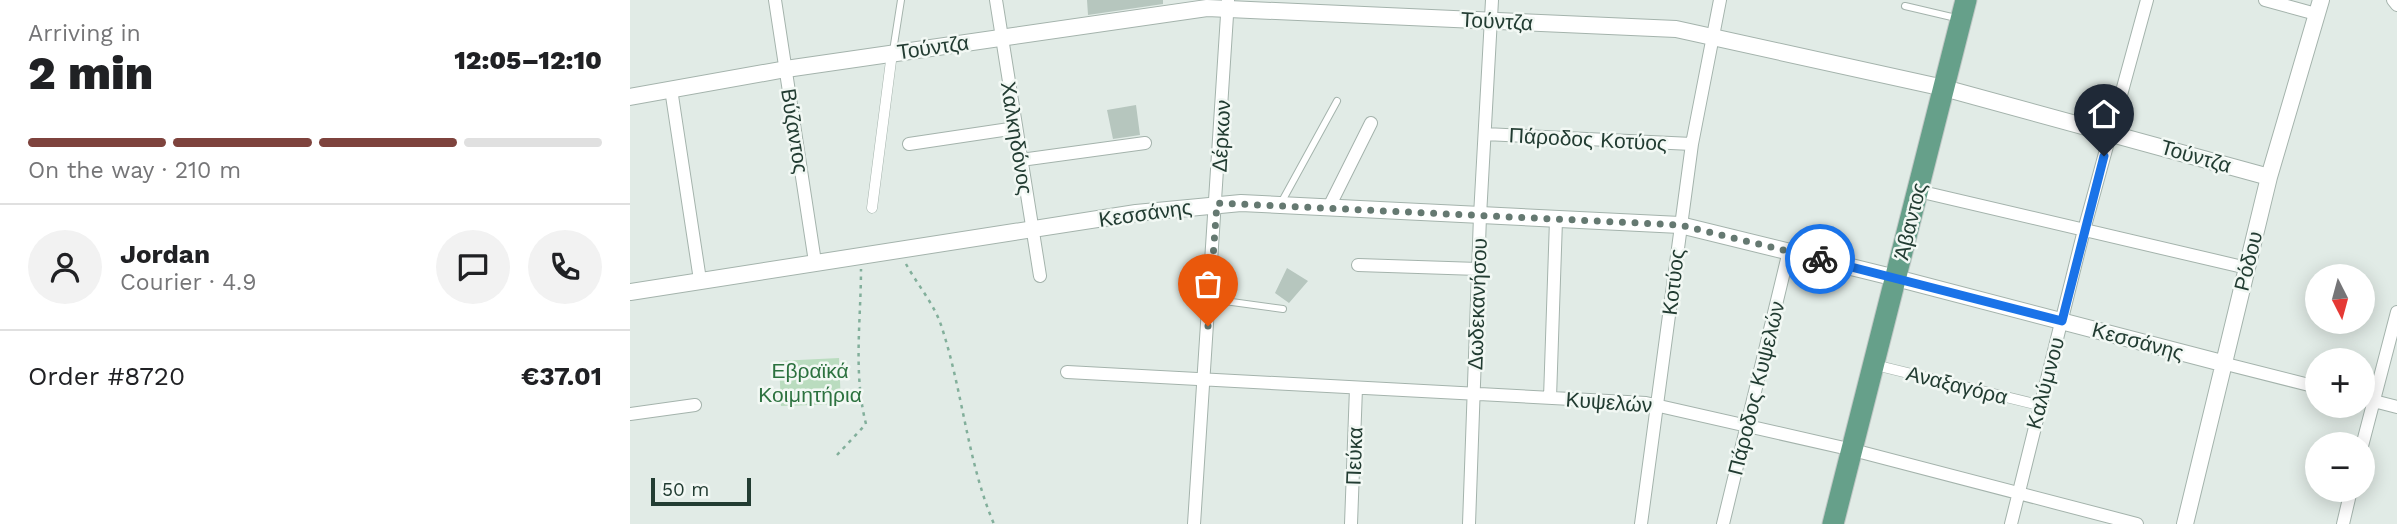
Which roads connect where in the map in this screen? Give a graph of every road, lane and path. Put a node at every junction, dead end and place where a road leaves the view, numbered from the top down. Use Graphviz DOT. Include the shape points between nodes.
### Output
graph roads {
  1 [pos="775,0"];
  2 [pos="901,0"];
  3 [pos="996,0"];
  4 [pos="1492,0"];
  5 [pos="1720,0"];
  6 [pos="2147,0"];
  7 [pos="2265,0"];
  8 [pos="2393,0"];
  9 [pos="1228,4"];
  10 [pos="2397,5"];
  11 [pos="1905,6"];
  12 [pos="2318,7"];
  13 [pos="1964,10"];
  14 [pos="1491,21"];
  15 [pos="1712,35"];
  16 [pos="1002,37"];
  17 [pos="892,53"];
  18 [pos="786,69"];
  19 [pos="1944,88"];
  20 [pos="671,89"];
  21 [pos="630,97"];
  22 [pos="1337,101"];
  23 [pos="1371,123"];
  24 [pos="1016,128"];
  25 [pos="2110,132"];
  26 [pos="1485,134"];
  27 [pos="1145,143"];
  28 [pos="909,144"];
  29 [pos="1692,144"];
  30 [pos="1021,160"];
  31 [pos="2269,177"];
  32 [pos="1918,191"];
  33 [pos="1217,203"];
  34 [pos="1280,205"];
  35 [pos="1329,207"];
  36 [pos="872,208"];
  37 [pos="1480,216"];
  38 [pos="1556,220"];
  39 [pos="1680,225"];
  40 [pos="1031,229"];
  41 [pos="2084,230"];
  42 [pos="897,249"];
  43 [pos="1789,251"];
  44 [pos="860,255"];
  45 [pos="815,262"];
  46 [pos="1358,265"];
  47 [pos="2247,268"];
  48 [pos="1478,269"];
  49 [pos="1040,276"];
  50 [pos="1896,278"];
  51 [pos="700,280"];
  52 [pos="630,292"];
  53 [pos="1210,299"];
  54 [pos="1283,309"];
  55 [pos="2397,312"];
  56 [pos="2062,321"];
  57 [pos="2222,363"];
  58 [pos="1875,365"];
  59 [pos="1067,372"];
  60 [pos="1204,379"];
  61 [pos="2375,379"];
  62 [pos="2305,384"];
  63 [pos="1356,388"];
  64 [pos="1473,394"];
  65 [pos="1550,398"];
  66 [pos="2375,402"];
  67 [pos="695,405"];
  68 [pos="1657,405"];
  69 [pos="2039,405"];
  70 [pos="2397,407"];
  71 [pos="630,414"];
  72 [pos="1746,426"];
  73 [pos="1853,450"];
  74 [pos="837,454"];
  75 [pos="2018,493"];
  76 [pos="2348,502"];
  77 [pos="994,524"];
  78 [pos="1194,524"];
  79 [pos="1352,524"];
  80 [pos="1469,524"];
  81 [pos="1641,524"];
  82 [pos="1723,524"];
  83 [pos="1833,524"];
  84 [pos="2011,524"];
  85 [pos="2137,524"];
  86 [pos="2185,524"];
  87 [pos="2343,524"];
  1 -- 18 [label="street, Βύζαντος"];
  2 -- 17 [label="lane"];
  3 -- 16 [label="street, Χαλκηδόνος"];
  4 -- 14 [label="street, Δωδεκανήσου"];
  5 -- 15 [label="street, Κοτύος"];
  6 -- 25 [label="street, Καλύμνου"];
  7 -- 12 [label="street"];
  8 -- 10 [label="street"];
  9 -- 14 [label="street, Τούντζα"];
  9 -- 16 [label="street, Τούντζα"];
  9 -- 33 [label="street, Δέρκων"];
  11 -- 13 [label="lane"];
  12 -- 31 [label="street, Ρόδου"];
  13 -- 19 [label="main road, Άβαντος"];
  14 -- 15 [label="street, Τούντζα" via="1676,29"];
  14 -- 26 [label="street, Δωδεκανήσου"];
  15 -- 19 [label="street, Τούντζα"];
  15 -- 29 [label="street, Κοτύος"];
  16 -- 17 [label="street, Τούντζα"];
  16 -- 24 [label="street, Χαλκηδόνος"];
  17 -- 18 [label="street, Τούντζα"];
  17 -- 36 [label="street"];
  18 -- 20 [label="street, Τούντζα"];
  18 -- 45 [label="street, Βύζαντος"];
  19 -- 25 [label="street, Τούντζα"];
  19 -- 32 [label="main road, Άβαντος"];
  20 -- 21 [label="street, Τούντζα"];
  20 -- 51 [label="street"];
  22 -- 34 [label="lane"];
  23 -- 35 [label="street"];
  24 -- 28 [label="street"];
  24 -- 30 [label="street, Χαλκηδόνος"];
  25 -- 31 [label="street, Τούντζα"];
  25 -- 41 [label="street, Καλύμνου"];
  26 -- 29 [label="street, Πάροδος Κοτύος"];
  26 -- 37 [label="street, Δωδεκανήσου"];
  27 -- 30 [label="street"];
  29 -- 39 [label="street, Κοτύος"];
  30 -- 40 [label="street, Χαλκηδόνος"];
  31 -- 47 [label="street, Ρόδου"];
  32 -- 41 [label="street"];
  32 -- 50 [label="main road, Άβαντος"];
  33 -- 34 [label="street, Κεσσάνης"];
  33 -- 40 [label="street, Κεσσάνης"];
  33 -- 53 [label="street, Δέρκων"];
  34 -- 35 [label="street, Κεσσάνης"];
  35 -- 37 [label="street, Κεσσάνης"];
  37 -- 38 [label="street, Κεσσάνης"];
  37 -- 48 [label="street, Δωδεκανήσου"];
  38 -- 39 [label="street, Κεσσάνης"];
  38 -- 65 [label="street"];
  39 -- 43 [label="street, Κεσσάνης"];
  39 -- 68 [label="street, Κοτύος"];
  40 -- 42 [label="street, Κεσσάνης"];
  40 -- 49 [label="street, Χαλκηδόνος"];
  41 -- 47 [label="street"];
  41 -- 56 [label="street, Καλύμνου"];
  42 -- 44 [label="street, Κεσσάνης"];
  42 -- 77 [label="path" via="940,323 979,489"];
  43 -- 50 [label="street, Κεσσάνης"];
  43 -- 72 [label="street, Πάροδος Κυψελών"];
  44 -- 45 [label="street, Κεσσάνης"];
  44 -- 74 [label="path" via="858,359 866,424"];
  45 -- 51 [label="street, Κεσσάνης"];
  46 -- 48 [label="street"];
  47 -- 57 [label="street, Ρόδου"];
  48 -- 64 [label="street, Δωδεκανήσου"];
  50 -- 56 [label="street, Κεσσάνης"];
  50 -- 58 [label="main road, Άβαντος"];
  51 -- 52 [label="street, Κεσσάνης"];
  53 -- 54 [label="lane"];
  53 -- 60 [label="street, Δέρκων"];
  55 -- 61 [label="street"];
  56 -- 57 [label="street, Κεσσάνης"];
  56 -- 69 [label="street, Καλύμνου"];
  57 -- 62 [label="street, Κεσσάνης"];
  57 -- 86 [label="street, Ρόδου"];
  58 -- 69 [label="street, Αναξαγόρα"];
  58 -- 73 [label="main road, Άβαντος"];
  59 -- 60 [label="street, Κυψελών"];
  60 -- 63 [label="street, Κυψελών"];
  60 -- 78 [label="street, Δέρκων"];
  63 -- 64 [label="street, Κυψελών"];
  63 -- 79 [label="street, Πεύκα"];
  64 -- 65 [label="street, Κυψελών"];
  64 -- 80 [label="street, Δωδεκανήσου"];
  65 -- 68 [label="street, Κυψελών"];
  66 -- 70 [label="street"];
  67 -- 71 [label="street"];
  68 -- 72 [label="street, Κυψελών"];
  68 -- 81 [label="street, Κοτύος"];
  69 -- 75 [label="street, Καλύμνου"];
  72 -- 73 [label="street, Κυψελών"];
  72 -- 82 [label="street, Πάροδος Κυψελών"];
  73 -- 75 [label="street, Κυψελών"];
  73 -- 83 [label="main road, Άβαντος"];
  75 -- 84 [label="street, Καλύμνου"];
  75 -- 85 [label="street, Κυψελών"];
  76 -- 87 [label="street"];
}
